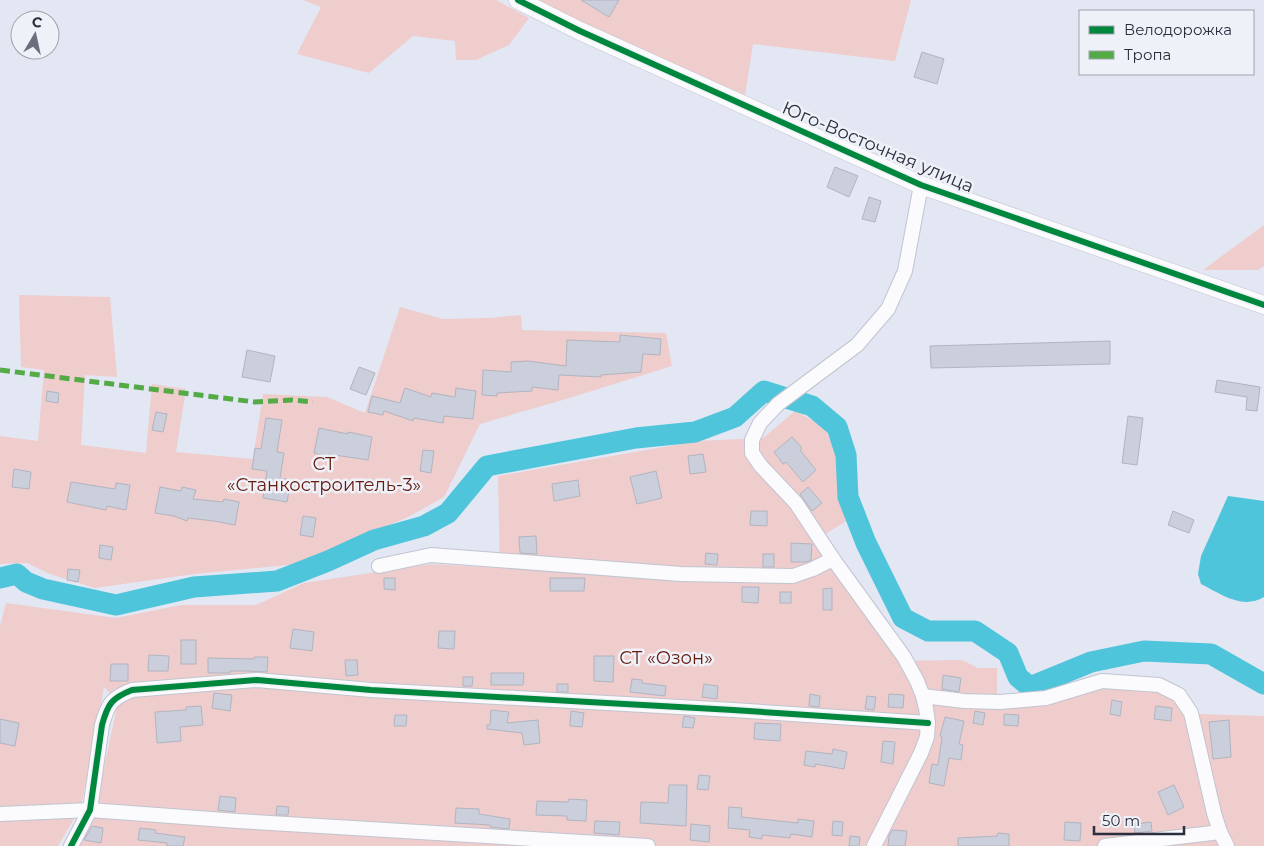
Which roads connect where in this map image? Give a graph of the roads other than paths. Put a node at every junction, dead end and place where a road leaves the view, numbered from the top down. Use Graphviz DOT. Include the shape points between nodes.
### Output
graph roads {
  1 [pos="518,0"];
  2 [pos="921,185"];
  3 [pos="1264,305"];
  4 [pos="833,559"];
  5 [pos="378,566"];
  6 [pos="923,696"];
  7 [pos="928,723"];
  8 [pos="90,810"];
  9 [pos="0,814"];
  10 [pos="1220,832"];
  11 [pos="71,846"];
  12 [pos="648,846"];
  13 [pos="874,846"];
  14 [pos="1105,846"];
  15 [pos="1227,846"];
  1 -- 2 [label="street, Юго-Восточная улица"];
  2 -- 3 [label="street, Юго-Восточная улица"];
  2 -- 4 [label="street" via="905,271 888,309 857,345 778,404 760,423 752,440 752,453 796,503"];
  4 -- 5 [label="street" via="793,576 681,574 431,555"];
  4 -- 6 [label="street" via="904,657"];
  6 -- 7 [label="street"];
  6 -- 10 [label="street" via="1000,702 1046,698 1102,681 1159,685 1179,695 1191,713"];
  7 -- 8 [label="street" via="371,690 257,680 132,690 118,696 105,712"];
  7 -- 13 [label="street" via="921,753"];
  8 -- 9 [label="street"];
  8 -- 11 [label="street"];
  8 -- 12 [label="street"];
  10 -- 14 [label="street"];
  10 -- 15 [label="street"];
}
